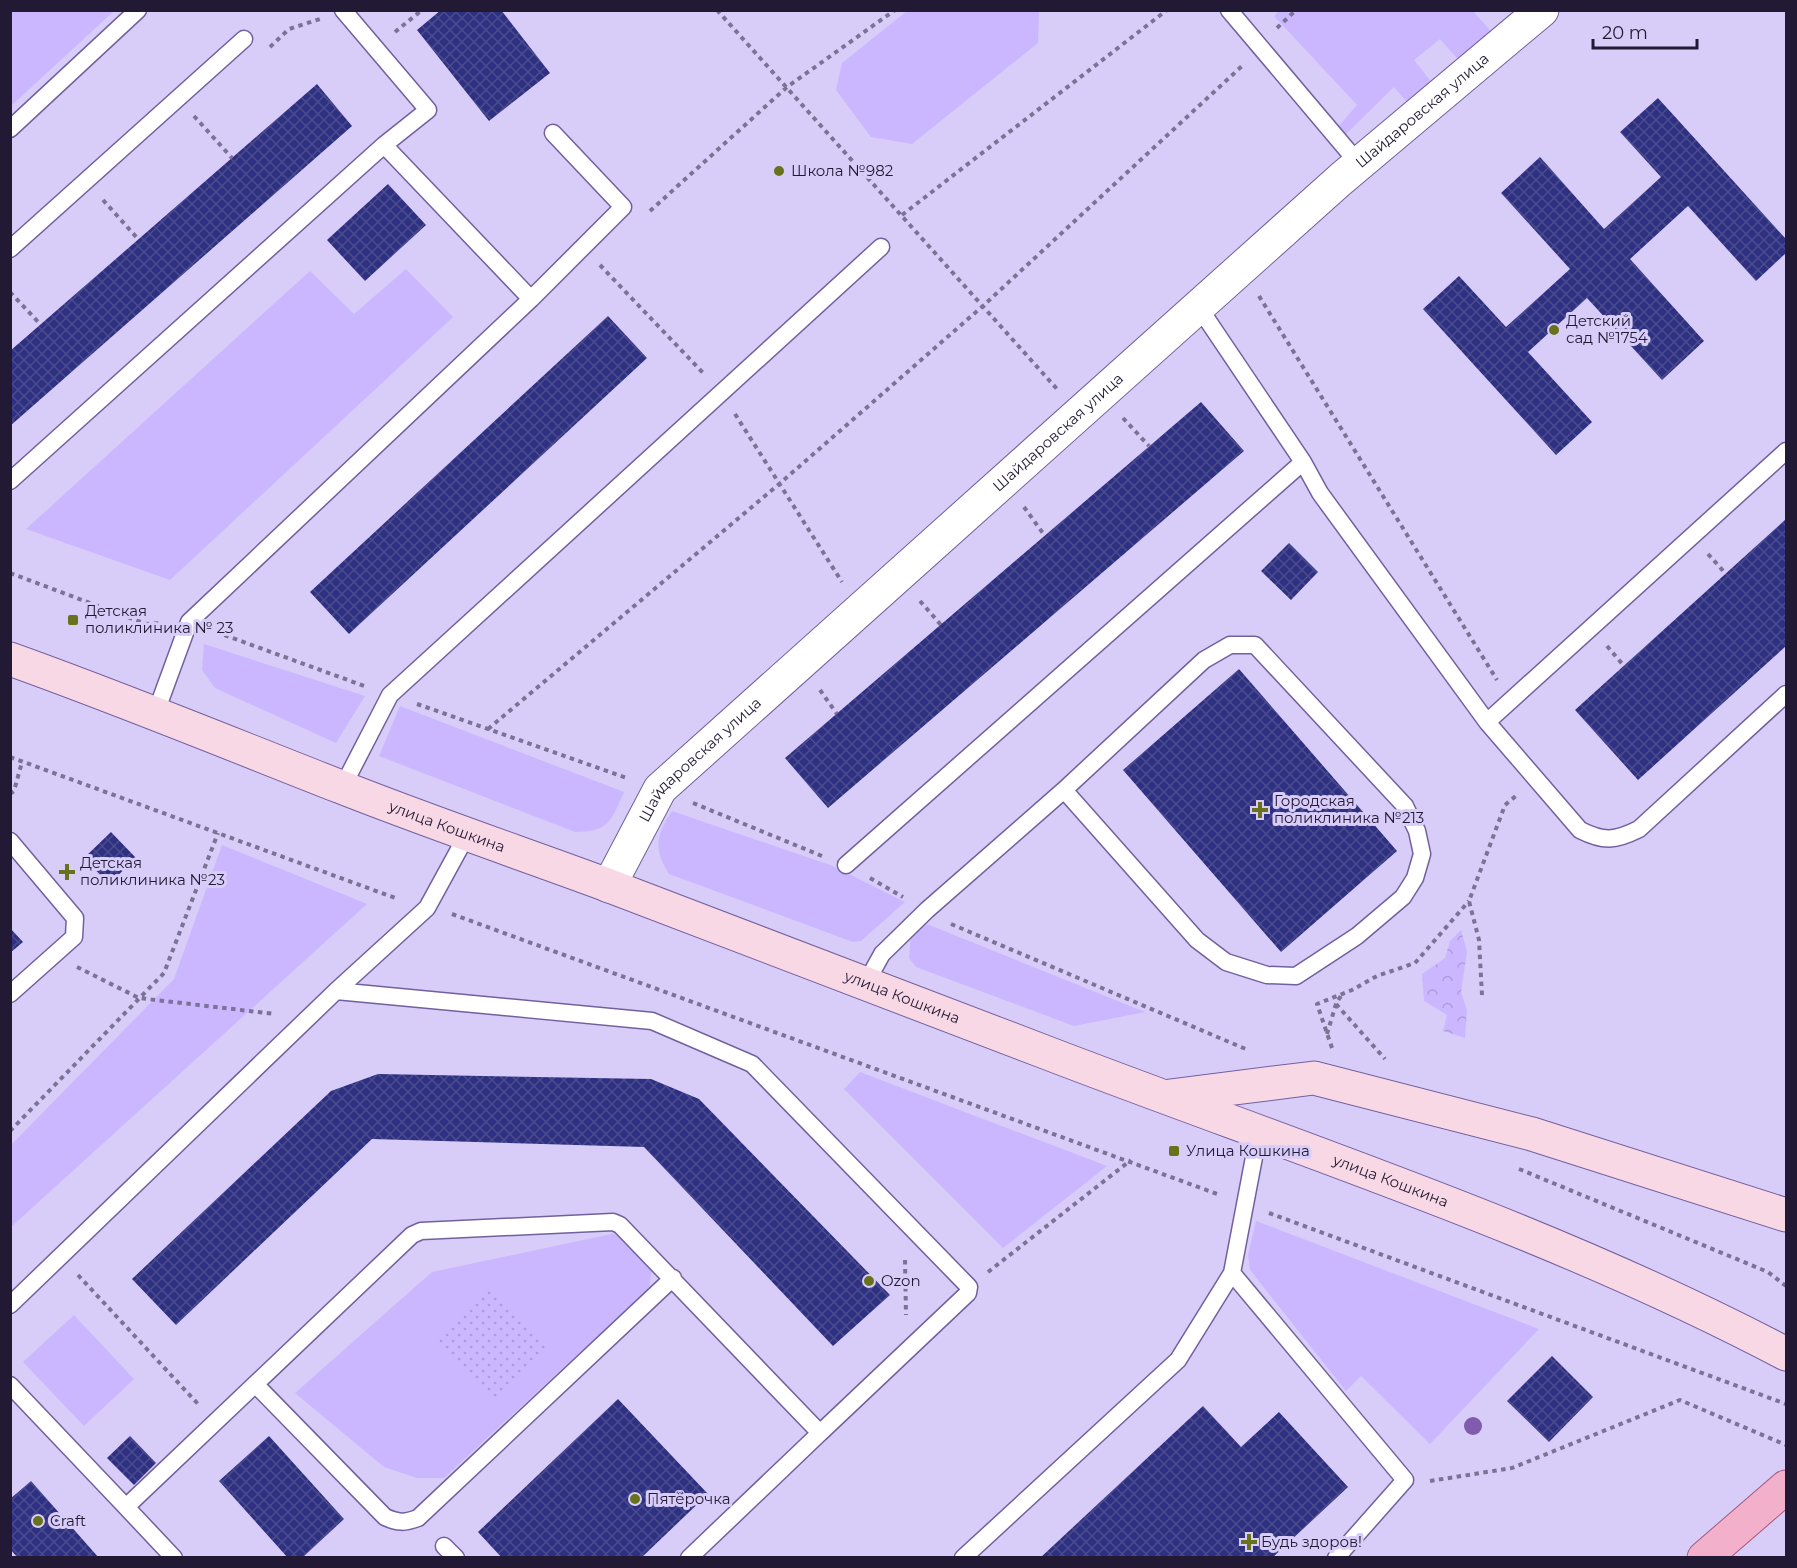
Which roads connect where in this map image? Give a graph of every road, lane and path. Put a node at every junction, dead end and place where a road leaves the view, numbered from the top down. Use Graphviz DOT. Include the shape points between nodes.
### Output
graph roads {
  1 [pos="138,10"];
  2 [pos="343,10"];
  3 [pos="422,10"];
  4 [pos="717,10"];
  5 [pos="1167,10"];
  6 [pos="1229,10"];
  7 [pos="1296,10"];
  8 [pos="1542,10"];
  9 [pos="895,11"];
  10 [pos="244,39"];
  11 [pos="1259,46"];
  12 [pos="375,47"];
  13 [pos="788,87"];
  14 [pos="178,98"];
  15 [pos="10,129"];
  16 [pos="553,134"];
  17 [pos="384,144"];
  18 [pos="232,158"];
  19 [pos="1359,164"];
  20 [pos="86,181"];
  21 [pos="623,207"];
  22 [pos="902,215"];
  23 [pos="139,240"];
  24 [pos="881,247"];
  25 [pos="10,249"];
  26 [pos="1241,268"];
  27 [pos="10,292"];
  28 [pos="531,299"];
  29 [pos="984,305"];
  30 [pos="1198,306"];
  31 [pos="41,325"];
  32 [pos="1079,414"];
  33 [pos="1786,451"];
  34 [pos="1303,462"];
  35 [pos="10,480"];
  36 [pos="10,659"];
  37 [pos="1786,694"];
  38 [pos="1510,701"];
  39 [pos="156,712"];
  40 [pos="1487,722"];
  41 [pos="488,729"];
  42 [pos="10,757"];
  43 [pos="22,762"];
  44 [pos="1535,778"];
  45 [pos="342,788"];
  46 [pos="1064,790"];
  47 [pos="10,794"];
  48 [pos="218,833"];
  49 [pos="468,833"];
  50 [pos="10,841"];
  51 [pos="846,865"];
  52 [pos="609,886"];
  53 [pos="1469,901"];
  54 [pos="427,908"];
  55 [pos="53,956"];
  56 [pos="866,983"];
  57 [pos="336,991"];
  58 [pos="10,994"];
  59 [pos="1342,994"];
  60 [pos="1482,995"];
  61 [pos="139,998"];
  62 [pos="1336,1004"];
  63 [pos="308,1018"];
  64 [pos="1327,1035"];
  65 [pos="1332,1048"];
  66 [pos="1389,1064"];
  67 [pos="1162,1097"];
  68 [pos="10,1131"];
  69 [pos="1259,1131"];
  70 [pos="1131,1160"];
  71 [pos="1518,1168"];
  72 [pos="1245,1205"];
  73 [pos="1786,1215"];
  74 [pos="904,1221"];
  75 [pos="61,1257"];
  76 [pos="1232,1273"];
  77 [pos="673,1278"];
  78 [pos="1786,1286"];
  79 [pos="969,1287"];
  80 [pos="10,1305"];
  81 [pos="906,1318"];
  82 [pos="1786,1354"];
  83 [pos="255,1383"];
  84 [pos="10,1384"];
  85 [pos="1786,1404"];
  86 [pos="214,1422"];
  87 [pos="820,1433"];
  88 [pos="1786,1445"];
  89 [pos="1405,1479"];
  90 [pos="1786,1487"];
  91 [pos="126,1507"];
  92 [pos="174,1557"];
  93 [pos="689,1557"];
  94 [pos="963,1557"];
  95 [pos="1336,1557"];
  96 [pos="1704,1557"];
  1 -- 15 [label="lane"];
  2 -- 12 [label="lane"];
  3 -- 12 [label="path"];
  4 -- 13 [label="path"];
  5 -- 22 [label="path"];
  6 -- 11 [label="lane"];
  7 -- 11 [label="path"];
  8 -- 19 [label="street, Шайдаровская улица"];
  9 -- 13 [label="path"];
  10 -- 14 [label="lane"];
  11 -- 19 [label="lane"];
  11 -- 29 [label="path"];
  12 -- 17 [label="lane" via="428,110"];
  13 -- 21 [label="path" via="648,212"];
  13 -- 22 [label="path"];
  14 -- 18 [label="path"];
  14 -- 20 [label="lane"];
  16 -- 21 [label="lane"];
  17 -- 28 [label="lane"];
  17 -- 35 [label="lane"];
  19 -- 26 [label="street, Шайдаровская улица"];
  20 -- 23 [label="path"];
  20 -- 25 [label="lane"];
  21 -- 28 [label="lane"];
  22 -- 29 [label="path"];
  24 -- 45 [label="lane" via="390,695"];
  26 -- 30 [label="street, Шайдаровская улица"];
  26 -- 38 [label="path"];
  27 -- 31 [label="path"];
  28 -- 39 [label="lane" via="189,622"];
  29 -- 32 [label="path"];
  29 -- 41 [label="path"];
  30 -- 32 [label="street, Шайдаровская улица"];
  30 -- 34 [label="lane"];
  32 -- 52 [label="street, Шайдаровская улица" via="660,789"];
  33 -- 38 [label="lane"];
  34 -- 40 [label="lane" via="1320,493"];
  34 -- 51 [label="lane"];
  36 -- 39 [label="main road, улица Кошкина"];
  37 -- 44 [label="lane" via="1639,830 1620,839 1598,839 1580,830"];
  38 -- 40 [label="lane"];
  39 -- 45 [label="main road, улица Кошкина"];
  40 -- 44 [label="lane"];
  42 -- 43 [label="path"];
  43 -- 47 [label="path"];
  43 -- 48 [label="path"];
  44 -- 53 [label="path" via="1505,806"];
  45 -- 49 [label="main road, улица Кошкина"];
  46 -- 46 [label="lane" via="1197,940 1226,962 1267,975 1296,976 1357,936 1403,897 1415,878 1422,854 1405,806 1255,645 1230,645 1204,660"];
  46 -- 56 [label="lane" via="889,946"];
  48 -- 54 [label="path"];
  48 -- 61 [label="path" via="164,973"];
  49 -- 52 [label="main road, улица Кошкина"];
  49 -- 54 [label="lane"];
  50 -- 55 [label="lane" via="75,918 74,937"];
  52 -- 56 [label="main road, улица Кошкина"];
  53 -- 59 [label="path" via="1415,963"];
  53 -- 60 [label="path" via="1479,940"];
  54 -- 57 [label="lane"];
  54 -- 70 [label="path"];
  55 -- 58 [label="lane"];
  55 -- 61 [label="path"];
  56 -- 67 [label="main road, улица Кошкина"];
  57 -- 63 [label="lane"];
  57 -- 74 [label="lane" via="652,1021 752,1064"];
  59 -- 62 [label="path"];
  59 -- 64 [label="path" via="1317,1004"];
  61 -- 63 [label="path"];
  61 -- 68 [label="path"];
  62 -- 64 [label="path"];
  62 -- 66 [label="path"];
  63 -- 75 [label="lane"];
  64 -- 65 [label="path"];
  67 -- 69 [label="main road, улица Кошкина"];
  67 -- 73 [label="main road" via="1314,1078 1532,1134"];
  69 -- 72 [label="lane"];
  69 -- 82 [label="main road, улица Кошкина" via="1545,1240 1713,1315"];
  70 -- 72 [label="path"];
  70 -- 79 [label="path"];
  71 -- 78 [label="path" via="1768,1272"];
  72 -- 76 [label="lane"];
  72 -- 85 [label="path"];
  74 -- 79 [label="lane"];
  74 -- 81 [label="path"];
  75 -- 80 [label="lane"];
  75 -- 86 [label="path"];
  76 -- 89 [label="lane"];
  76 -- 94 [label="lane" via="1178,1360"];
  77 -- 83 [label="lane" via="620,1224 613,1222 422,1231 412,1235"];
  77 -- 83 [label="lane" via="418,1518 407,1523 385,1517"];
  77 -- 87 [label="lane"];
  79 -- 87 [label="lane" via="968,1293"];
  83 -- 86 [label="lane"];
  84 -- 91 [label="lane"];
  86 -- 91 [label="lane"];
  87 -- 93 [label="lane"];
  88 -- 89 [label="path" via="1680,1400 1512,1468 1431,1481"];
  89 -- 95 [label="lane"];
  90 -- 96 [label="main road"];
  91 -- 92 [label="lane"];
}
